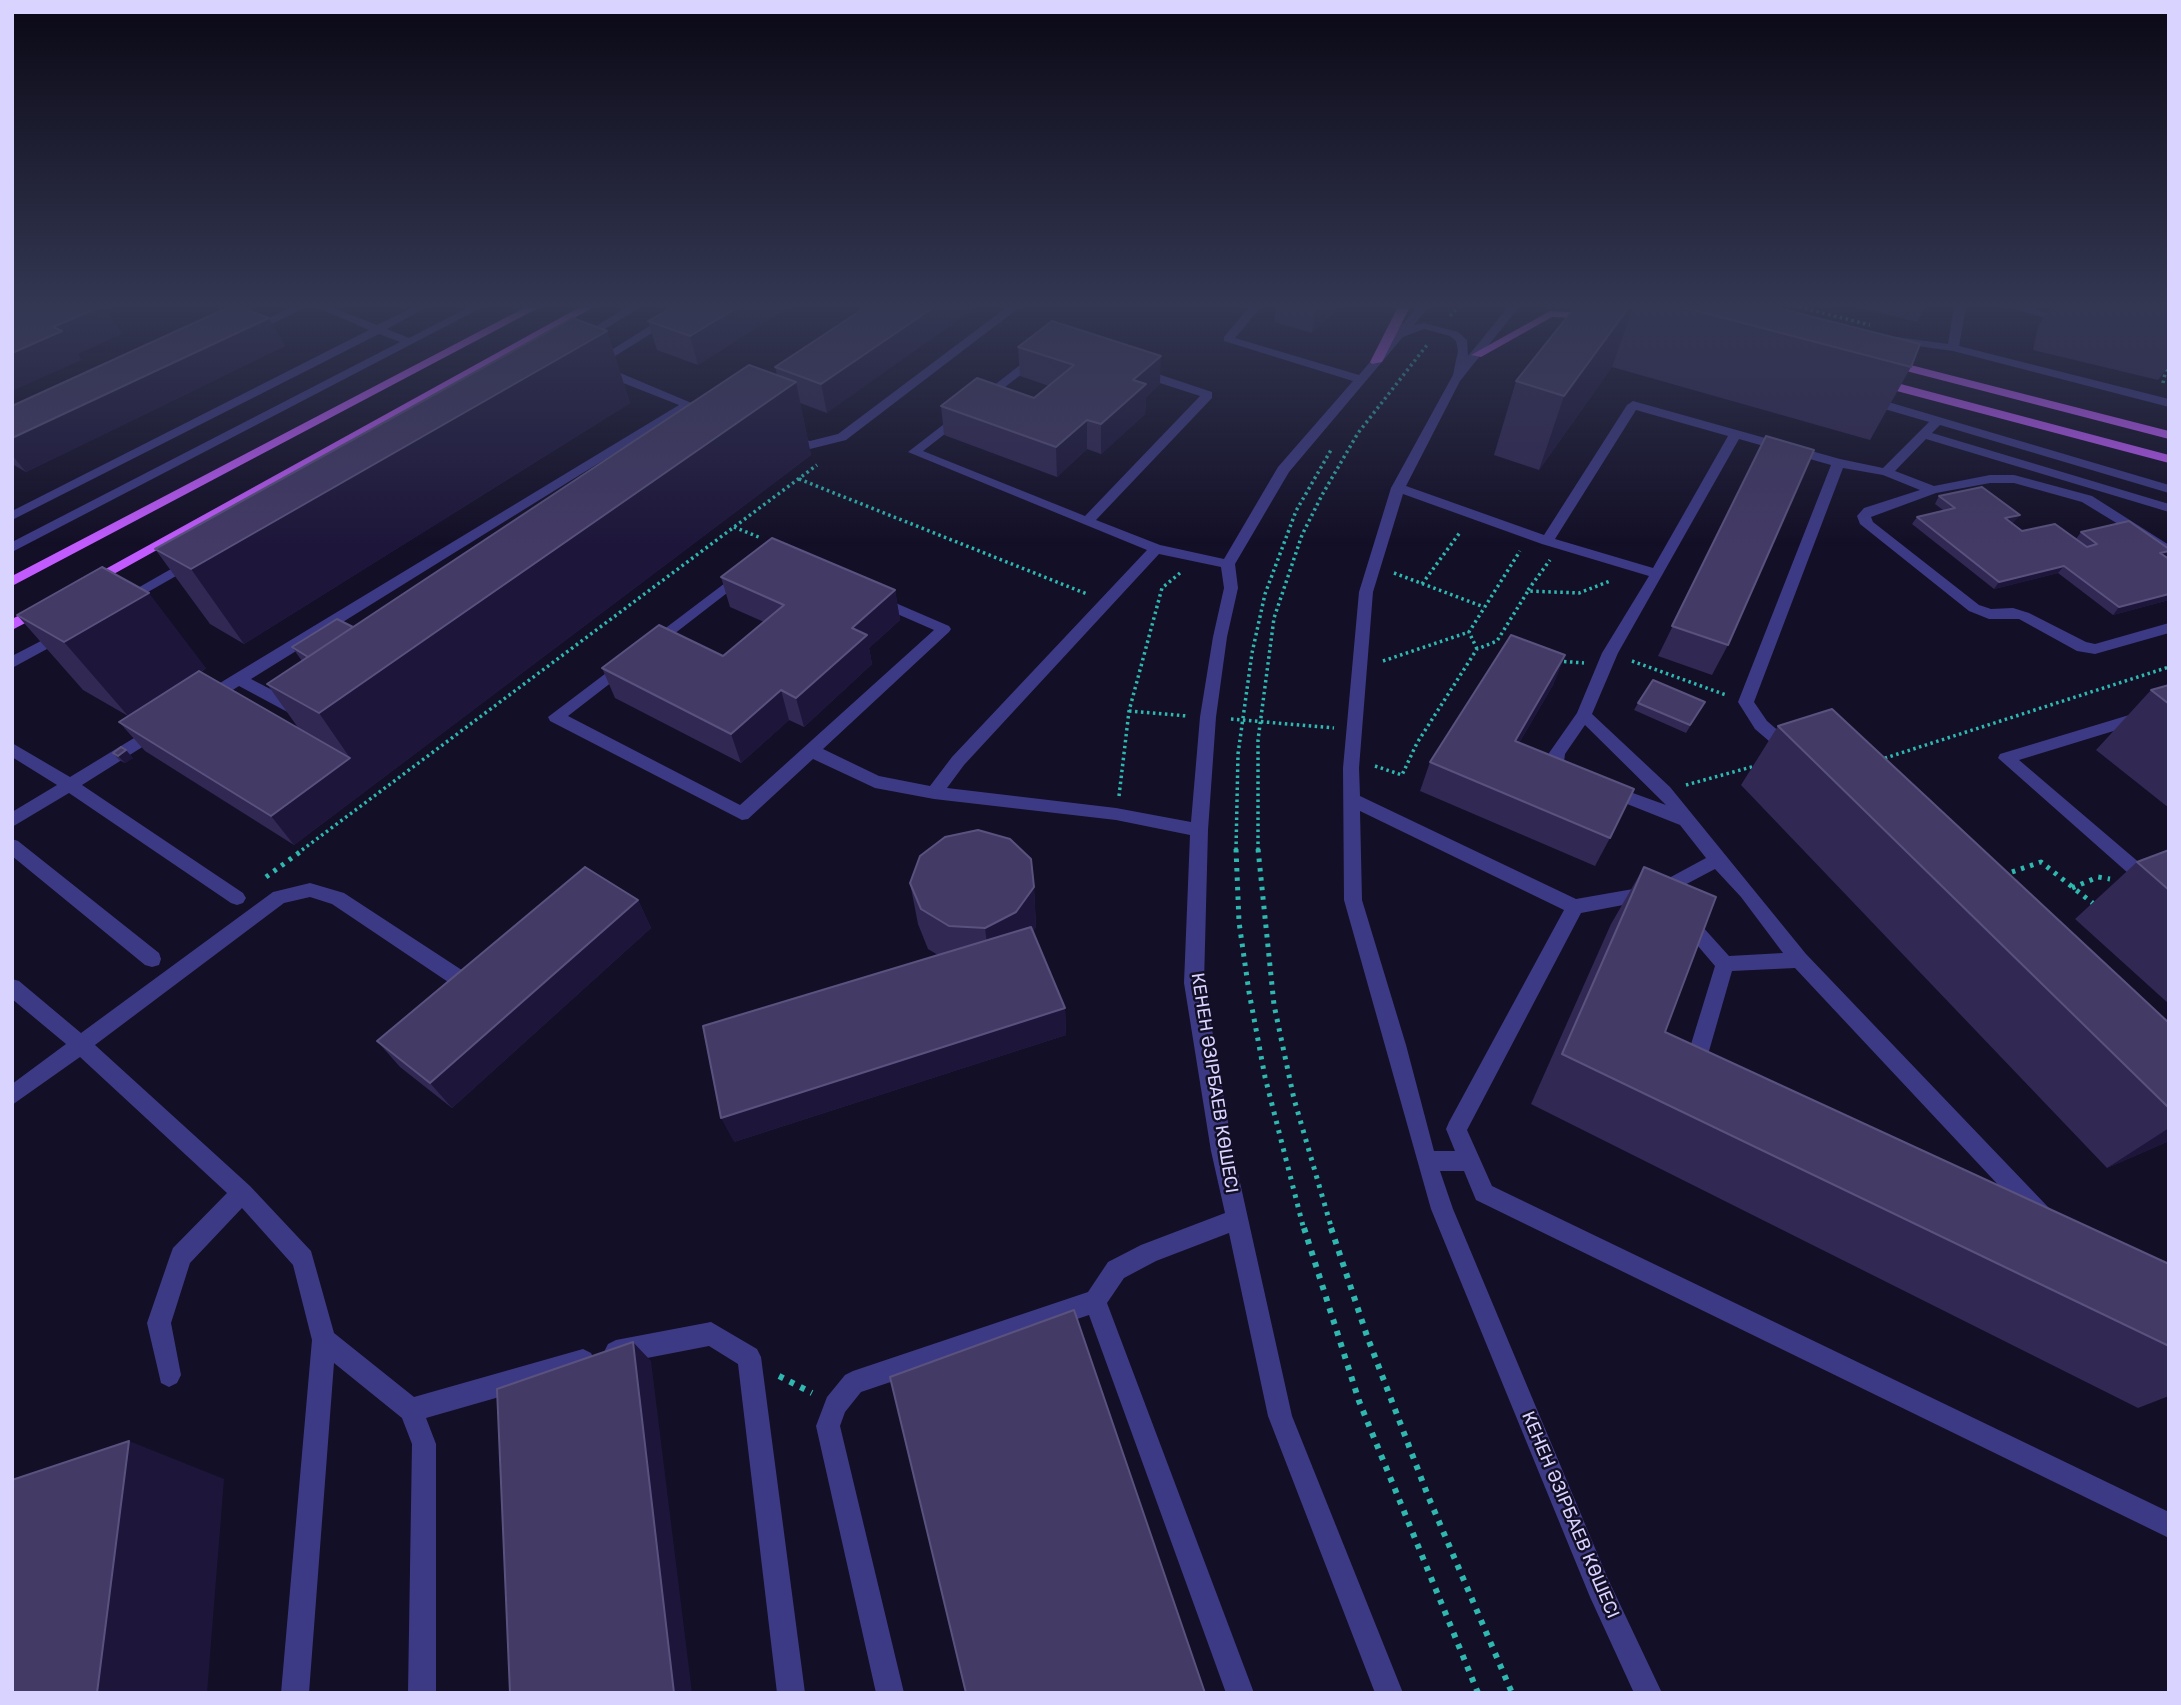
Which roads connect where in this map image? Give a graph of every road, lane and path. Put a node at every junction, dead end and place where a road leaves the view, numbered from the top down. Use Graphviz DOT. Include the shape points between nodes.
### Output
graph roads {
  1 [pos="263,387"];
  2 [pos="324,387"];
  3 [pos="383,387"];
  4 [pos="444,387"];
  5 [pos="645,387"];
  6 [pos="909,387"];
  7 [pos="998,387"];
  8 [pos="1183,387"];
  9 [pos="1354,387"];
  10 [pos="1394,387"];
  11 [pos="1452,387"];
  12 [pos="1894,387"];
  13 [pos="1978,387"];
  14 [pos="2117,387"];
  15 [pos="1857,397"];
  16 [pos="2165,398"];
  17 [pos="1938,420"];
  18 [pos="1735,434"];
  19 [pos="1926,435"];
  20 [pos="2169,435"];
  21 [pos="776,436"];
  22 [pos="1338,440"];
  23 [pos="828,442"];
  24 [pos="2169,459"];
  25 [pos="1838,463"];
  26 [pos="1886,472"];
  27 [pos="798,479"];
  28 [pos="1398,488"];
  29 [pos="2169,489"];
  30 [pos="1933,490"];
  31 [pos="2169,508"];
  32 [pos="16,509"];
  33 [pos="1088,520"];
  34 [pos="53,527"];
  35 [pos="734,527"];
  36 [pos="1464,528"];
  37 [pos="1547,541"];
  38 [pos="772,543"];
  39 [pos="1510,545"];
  40 [pos="14,546"];
  41 [pos="1156,549"];
  42 [pos="2169,551"];
  43 [pos="207,553"];
  44 [pos="1192,556"];
  45 [pos="1550,560"];
  46 [pos="1228,564"];
  47 [pos="1390,572"];
  48 [pos="1657,574"];
  49 [pos="1602,575"];
  50 [pos="12,582"];
  51 [pos="1422,584"];
  52 [pos="1528,591"];
  53 [pos="1106,602"];
  54 [pos="1484,607"];
  55 [pos="110,608"];
  56 [pos="12,625"];
  57 [pos="2169,628"];
  58 [pos="73,629"];
  59 [pos="1469,632"];
  60 [pos="1497,640"];
  61 [pos="1510,645"];
  62 [pos="1477,649"];
  63 [pos="1608,658"];
  64 [pos="1550,659"];
  65 [pos="1380,662"];
  66 [pos="12,663"];
  67 [pos="2169,667"];
  68 [pos="238,679"];
  69 [pos="1746,702"];
  70 [pos="193,707"];
  71 [pos="2169,708"];
  72 [pos="1129,711"];
  73 [pos="1584,715"];
  74 [pos="310,716"];
  75 [pos="1208,718"];
  76 [pos="1242,720"];
  77 [pos="1259,720"];
  78 [pos="171,721"];
  79 [pos="1354,730"];
  80 [pos="12,749"];
  81 [pos="812,751"];
  82 [pos="1800,759"];
  83 [pos="1866,764"];
  84 [pos="1375,766"];
  85 [pos="70,785"];
  86 [pos="1664,791"];
  87 [pos="933,793"];
  88 [pos="1352,800"];
  89 [pos="1116,814"];
  90 [pos="1683,819"];
  91 [pos="12,821"];
  92 [pos="1199,830"];
  93 [pos="12,846"];
  94 [pos="1717,860"];
  95 [pos="1997,877"];
  96 [pos="2118,886"];
  97 [pos="2072,888"];
  98 [pos="1660,891"];
  99 [pos="237,898"];
  100 [pos="2169,899"];
  101 [pos="2104,902"];
  102 [pos="1575,907"];
  103 [pos="152,959"];
  104 [pos="1799,960"];
  105 [pos="1725,964"];
  106 [pos="467,984"];
  107 [pos="12,987"];
  108 [pos="81,1045"];
  109 [pos="1711,1090"];
  110 [pos="12,1096"];
  111 [pos="1426,1161"];
  112 [pos="1470,1161"];
  113 [pos="242,1193"];
  114 [pos="1238,1219"];
  115 [pos="2055,1230"];
  116 [pos="1095,1301"];
  117 [pos="324,1340"];
  118 [pos="749,1357"];
  119 [pos="169,1375"];
  120 [pos="835,1405"];
  121 [pos="411,1410"];
  122 [pos="2169,1525"];
  123 [pos="295,1693"];
  124 [pos="422,1693"];
  125 [pos="791,1693"];
  126 [pos="890,1693"];
  127 [pos="1240,1693"];
  128 [pos="1389,1693"];
  129 [pos="1478,1693"];
  130 [pos="1512,1693"];
  131 [pos="1648,1693"];
  1 -- 32 [label="street"];
  2 -- 34 [label="street"];
  3 -- 50 [label="main road"];
  4 -- 56 [label="main road"];
  5 -- 68 [label="street" via="694,406"];
  6 -- 23 [label="street" via="842,437"];
  7 -- 33 [label="street" via="914,452"];
  8 -- 33 [label="street" via="1208,395"];
  9 -- 46 [label="street" via="1283,470"];
  10 -- 77 [label="path" via="1358,433 1303,535 1274,618"];
  11 -- 28 [label="street, КЕНЕН ӘЗІРБАЕВ КӨШЕСІ"];
  12 -- 24 [label="main road"];
  13 -- 20 [label="main road"];
  14 -- 16 [label="street"];
  15 -- 17 [label="street"];
  17 -- 19 [label="street"];
  17 -- 29 [label="street"];
  18 -- 25 [label="street"];
  18 -- 37 [label="street" via="1633,405"];
  18 -- 48 [label="street"];
  19 -- 26 [label="street"];
  19 -- 31 [label="street"];
  21 -- 23 [label="street" via="810,445"];
  22 -- 76 [label="path" via="1296,511 1265,594"];
  23 -- 27 [label="path" via="823,460"];
  25 -- 26 [label="street"];
  25 -- 69 [label="street"];
  26 -- 30 [label="street"];
  27 -- 35 [label="path"];
  27 -- 53 [label="path"];
  28 -- 37 [label="street"];
  28 -- 79 [label="street, КЕНЕН ӘЗІРБАЕВ КӨШЕСІ" via="1366,592"];
  30 -- 42 [label="street" via="2014,479 2087,499"];
  30 -- 57 [label="street" via="1864,516 1867,524 1974,608 1989,614 2024,616 2082,648 2095,649"];
  32 -- 34 [label="street"];
  33 -- 41 [label="street"];
  34 -- 40 [label="street"];
  35 -- 38 [label="path"];
  35 -- 99 [label="path"];
  36 -- 51 [label="path"];
  37 -- 48 [label="street"];
  39 -- 54 [label="path" via="1522,549"];
  41 -- 44 [label="street"];
  41 -- 53 [label="street"];
  43 -- 55 [label="street"];
  44 -- 46 [label="street"];
  44 -- 72 [label="path" via="1162,587"];
  45 -- 52 [label="path"];
  46 -- 75 [label="street, КЕНЕН ӘЗІРБАЕВ КӨШЕСІ" via="1231,588"];
  47 -- 51 [label="path"];
  48 -- 63 [label="street"];
  49 -- 52 [label="path" via="1614,579 1579,593"];
  51 -- 54 [label="path"];
  52 -- 60 [label="path"];
  53 -- 87 [label="street"];
  54 -- 59 [label="path"];
  58 -- 66 [label="street"];
  59 -- 62 [label="path"];
  59 -- 65 [label="path"];
  60 -- 61 [label="path"];
  60 -- 62 [label="path"];
  62 -- 84 [label="path" via="1402,775"];
  63 -- 64 [label="path" via="1563,663"];
  63 -- 69 [label="path"];
  63 -- 73 [label="street"];
  67 -- 83 [label="path"];
  68 -- 70 [label="street"];
  68 -- 74 [label="street"];
  69 -- 82 [label="street" via="1761,725"];
  71 -- 100 [label="street" via="2006,758"];
  72 -- 75 [label="path"];
  72 -- 89 [label="path"];
  73 -- 86 [label="street"];
  73 -- 90 [label="street" via="1557,753 1556,764 1565,774"];
  75 -- 76 [label="path"];
  75 -- 92 [label="street, КЕНЕН ӘЗІРБАЕВ КӨШЕСІ"];
  76 -- 77 [label="path"];
  76 -- 129 [label="path" via="1236,834 1240,922 1265,1077 1296,1203 1359,1401"];
  77 -- 79 [label="path"];
  77 -- 130 [label="path" via="1258,865 1274,1005 1294,1099 1367,1336 1428,1496"];
  78 -- 85 [label="street"];
  79 -- 88 [label="street, КЕНЕН ӘЗІРБАЕВ КӨШЕСІ"];
  80 -- 85 [label="street"];
  81 -- 81 [label="street" via="944,629 770,553 556,718 743,814"];
  81 -- 87 [label="street" via="875,782"];
  82 -- 86 [label="path"];
  85 -- 91 [label="street"];
  85 -- 99 [label="street"];
  86 -- 90 [label="street"];
  87 -- 89 [label="street"];
  88 -- 102 [label="street"];
  88 -- 111 [label="street, КЕНЕН ӘЗІРБАЕВ КӨШЕСІ" via="1353,900"];
  89 -- 92 [label="street"];
  90 -- 94 [label="street"];
  92 -- 114 [label="street, КЕНЕН ӘЗІРБАЕВ КӨШЕСІ" via="1194,983"];
  93 -- 103 [label="street"];
  94 -- 98 [label="street"];
  94 -- 104 [label="street"];
  95 -- 97 [label="path" via="2041,862"];
  96 -- 97 [label="path" via="2110,878 2098,877"];
  97 -- 101 [label="path" via="2093,906"];
  98 -- 102 [label="street"];
  98 -- 105 [label="street"];
  102 -- 112 [label="street" via="1456,1129"];
  104 -- 105 [label="street"];
  104 -- 115 [label="street"];
  105 -- 109 [label="street" via="1694,1067"];
  106 -- 108 [label="street" via="338,898 310,890 279,897"];
  107 -- 108 [label="street"];
  108 -- 110 [label="street"];
  108 -- 113 [label="street"];
  111 -- 112 [label="street"];
  111 -- 131 [label="street, КЕНЕН ӘЗІРБАЕВ КӨШЕСІ" via="1599,1588"];
  112 -- 122 [label="street" via="1484,1193"];
  113 -- 117 [label="street" via="303,1259"];
  113 -- 119 [label="street" via="181,1256 159,1322"];
  114 -- 116 [label="street" via="1116,1270"];
  114 -- 128 [label="street, КЕНЕН ӘЗІРБАЕВ КӨШЕСІ" via="1280,1416"];
  116 -- 120 [label="street" via="853,1383"];
  116 -- 127 [label="street"];
  117 -- 121 [label="street"];
  117 -- 123 [label="street"];
  118 -- 120 [label="path"];
  118 -- 121 [label="street" via="711,1334 646,1345"];
  118 -- 125 [label="street"];
  120 -- 126 [label="street" via="828,1426"];
  121 -- 124 [label="street" via="424,1444"];
}
